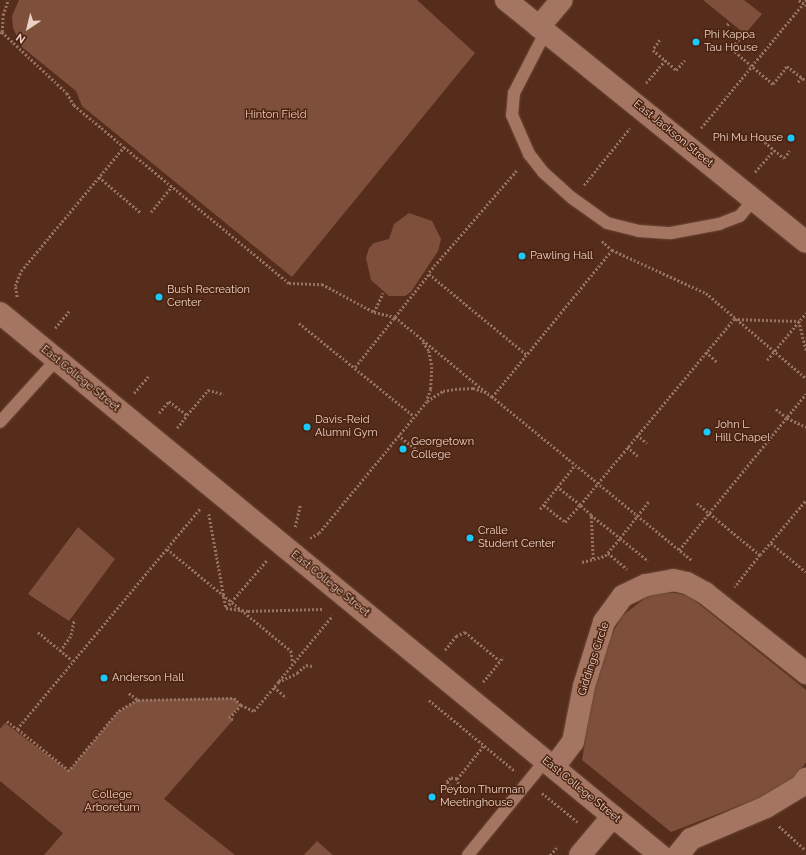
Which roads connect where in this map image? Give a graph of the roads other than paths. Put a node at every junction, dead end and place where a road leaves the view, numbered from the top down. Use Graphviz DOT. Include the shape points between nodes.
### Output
graph roads {
  1 [pos="506,0"];
  2 [pos="562,0"];
  3 [pos="542,29"];
  4 [pos="753,200"];
  5 [pos="806,242"];
  6 [pos="0,313"];
  7 [pos="56,360"];
  8 [pos="0,422"];
  9 [pos="806,673"];
  10 [pos="550,764"];
  11 [pos="806,779"];
  12 [pos="613,816"];
  13 [pos="468,855"];
  14 [pos="580,855"];
  15 [pos="660,855"];
  16 [pos="678,855"];
  1 -- 3 [label="street, East Jackson Street"];
  2 -- 3 [label="street"];
  3 -- 4 [label="street, East Jackson Street"];
  3 -- 4 [label="lane" via="514,93 512,115 529,154 543,172 572,198 607,223 639,231 671,233 719,224 740,216"];
  4 -- 5 [label="street, East Jackson Street"];
  6 -- 7 [label="street, East College Street"];
  7 -- 8 [label="lane"];
  7 -- 10 [label="street, East College Street"];
  9 -- 10 [label="street, Giddings Circle" via="705,593 687,583 673,580 646,585 623,596 604,622 584,686 573,742"];
  10 -- 12 [label="street, East College Street"];
  10 -- 13 [label="lane"];
  11 -- 16 [label="street" via="801,786 766,807 691,839"];
  12 -- 14 [label="street"];
  12 -- 15 [label="street, East College Street"];
}
